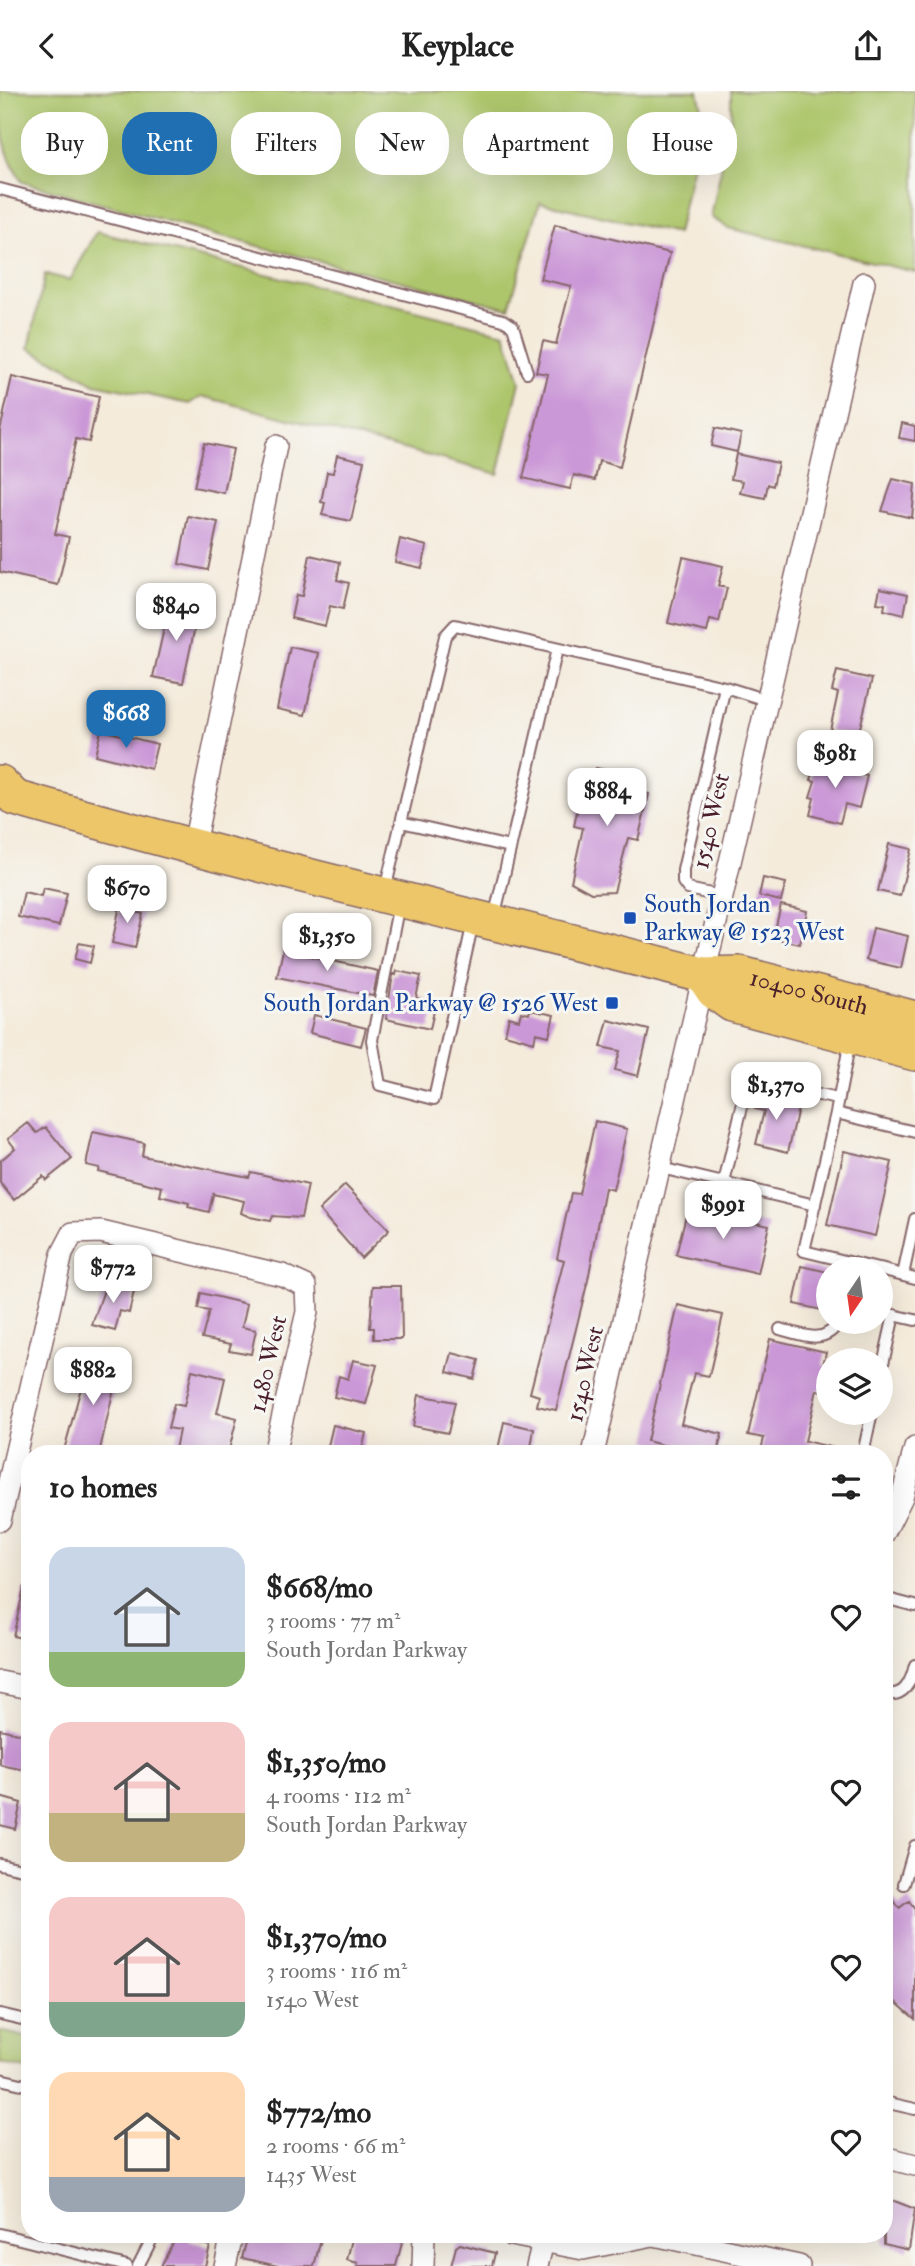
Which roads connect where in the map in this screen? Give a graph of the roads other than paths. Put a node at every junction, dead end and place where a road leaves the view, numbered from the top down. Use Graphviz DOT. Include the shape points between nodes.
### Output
graph roads {
  1 [pos="0,189"];
  2 [pos="864,283"];
  3 [pos="527,372"];
  4 [pos="276,446"];
  5 [pos="557,649"];
  6 [pos="725,687"];
  7 [pos="766,700"];
  8 [pos="5,794"];
  9 [pos="401,822"];
  10 [pos="510,847"];
  11 [pos="193,849"];
  12 [pos="392,895"];
  13 [pos="720,896"];
  14 [pos="484,918"];
  15 [pos="703,975"];
  16 [pos="915,1019"];
  17 [pos="851,1036"];
  18 [pos="915,1053"];
  19 [pos="838,1099"];
  20 [pos="836,1112"];
  21 [pos="915,1132"];
  22 [pos="661,1168"];
  23 [pos="724,1183"];
  24 [pos="815,1205"];
  25 [pos="915,1219"];
  26 [pos="829,1257"];
  27 [pos="893,1272"];
  28 [pos="903,1275"];
  29 [pos="915,1278"];
  30 [pos="894,1315"];
  31 [pos="915,1320"];
  32 [pos="780,1329"];
  33 [pos="827,1334"];
  34 [pos="887,1348"];
  35 [pos="869,1425"];
  36 [pos="276,1445"];
  37 [pos="595,1445"];
  38 [pos="865,1445"];
  39 [pos="914,1457"];
  40 [pos="893,1515"];
  41 [pos="0,1520"];
  42 [pos="893,1600"];
  43 [pos="915,1606"];
  44 [pos="915,1665"];
  45 [pos="0,1682"];
  46 [pos="21,1686"];
  47 [pos="893,1695"];
  48 [pos="915,1846"];
  49 [pos="0,1864"];
  50 [pos="21,1869"];
  51 [pos="904,1884"];
  52 [pos="0,2014"];
  53 [pos="21,2019"];
  54 [pos="0,2079"];
  55 [pos="21,2084"];
  56 [pos="893,2104"];
  57 [pos="915,2109"];
  58 [pos="893,2159"];
  59 [pos="915,2165"];
  60 [pos="0,2234"];
  61 [pos="21,2239"];
  62 [pos="36,2243"];
  63 [pos="150,2243"];
  64 [pos="230,2243"];
  65 [pos="424,2243"];
  66 [pos="543,2243"];
  67 [pos="549,2243"];
  68 [pos="613,2243"];
  69 [pos="722,2243"];
  70 [pos="739,2259"];
  71 [pos="127,2266"];
  72 [pos="138,2266"];
  73 [pos="225,2266"];
  74 [pos="423,2266"];
  75 [pos="537,2266"];
  76 [pos="799,2266"];
  1 -- 3 [label="lane" via="503,320 513,325"];
  2 -- 7 [label="street, 1540 West"];
  4 -- 11 [label="street"];
  5 -- 6 [label="lane"];
  5 -- 9 [label="lane" via="455,625 448,631"];
  5 -- 10 [label="lane"];
  6 -- 7 [label="lane"];
  6 -- 13 [label="lane" via="683,870 688,889"];
  7 -- 13 [label="street, 1540 West"];
  8 -- 11 [label="main road, 10400 South"];
  9 -- 10 [label="lane"];
  9 -- 12 [label="lane"];
  10 -- 14 [label="lane"];
  11 -- 12 [label="main road, 10400 South"];
  12 -- 14 [label="main road, 10400 South"];
  12 -- 14 [label="lane" via="372,1040 380,1085 434,1099"];
  13 -- 15 [label="street, 1540 West"];
  14 -- 15 [label="main road, 10400 South"];
  15 -- 16 [label="main road, 10400 South" via="740,974"];
  15 -- 17 [label="main road, 10400 South" via="721,997 744,1008"];
  15 -- 22 [label="street, 1540 West"];
  17 -- 18 [label="main road, 10400 South"];
  17 -- 19 [label="lane"];
  19 -- 20 [label="lane"];
  19 -- 23 [label="lane" via="748,1081"];
  20 -- 21 [label="lane"];
  20 -- 24 [label="lane"];
  22 -- 23 [label="lane"];
  22 -- 37 [label="street, 1540 West"];
  23 -- 24 [label="lane"];
  24 -- 26 [label="lane" via="804,1251"];
  25 -- 28 [label="lane"];
  27 -- 28 [label="lane"];
  28 -- 29 [label="lane"];
  30 -- 31 [label="lane"];
  30 -- 34 [label="lane"];
  32 -- 33 [label="lane" via="813,1337"];
  35 -- 38 [label="lane"];
  36 -- 41 [label="street, 1480 West" via="307,1312 306,1286 282,1275 101,1232 74,1233 62,1254"];
  39 -- 40 [label="street"];
  42 -- 43 [label="lane"];
  44 -- 47 [label="lane" via="911,1681"];
  45 -- 46 [label="street"];
  48 -- 51 [label="lane"];
  49 -- 50 [label="lane"];
  52 -- 53 [label="lane"];
  54 -- 55 [label="lane"];
  56 -- 57 [label="lane"];
  58 -- 59 [label="street"];
  60 -- 61 [label="lane"];
  62 -- 71 [label="lane"];
  63 -- 72 [label="lane"];
  64 -- 73 [label="street"];
  65 -- 74 [label="street"];
  66 -- 75 [label="street"];
  67 -- 68 [label="street" via="583,2249"];
  69 -- 70 [label="street"];
  70 -- 76 [label="street"];
}
